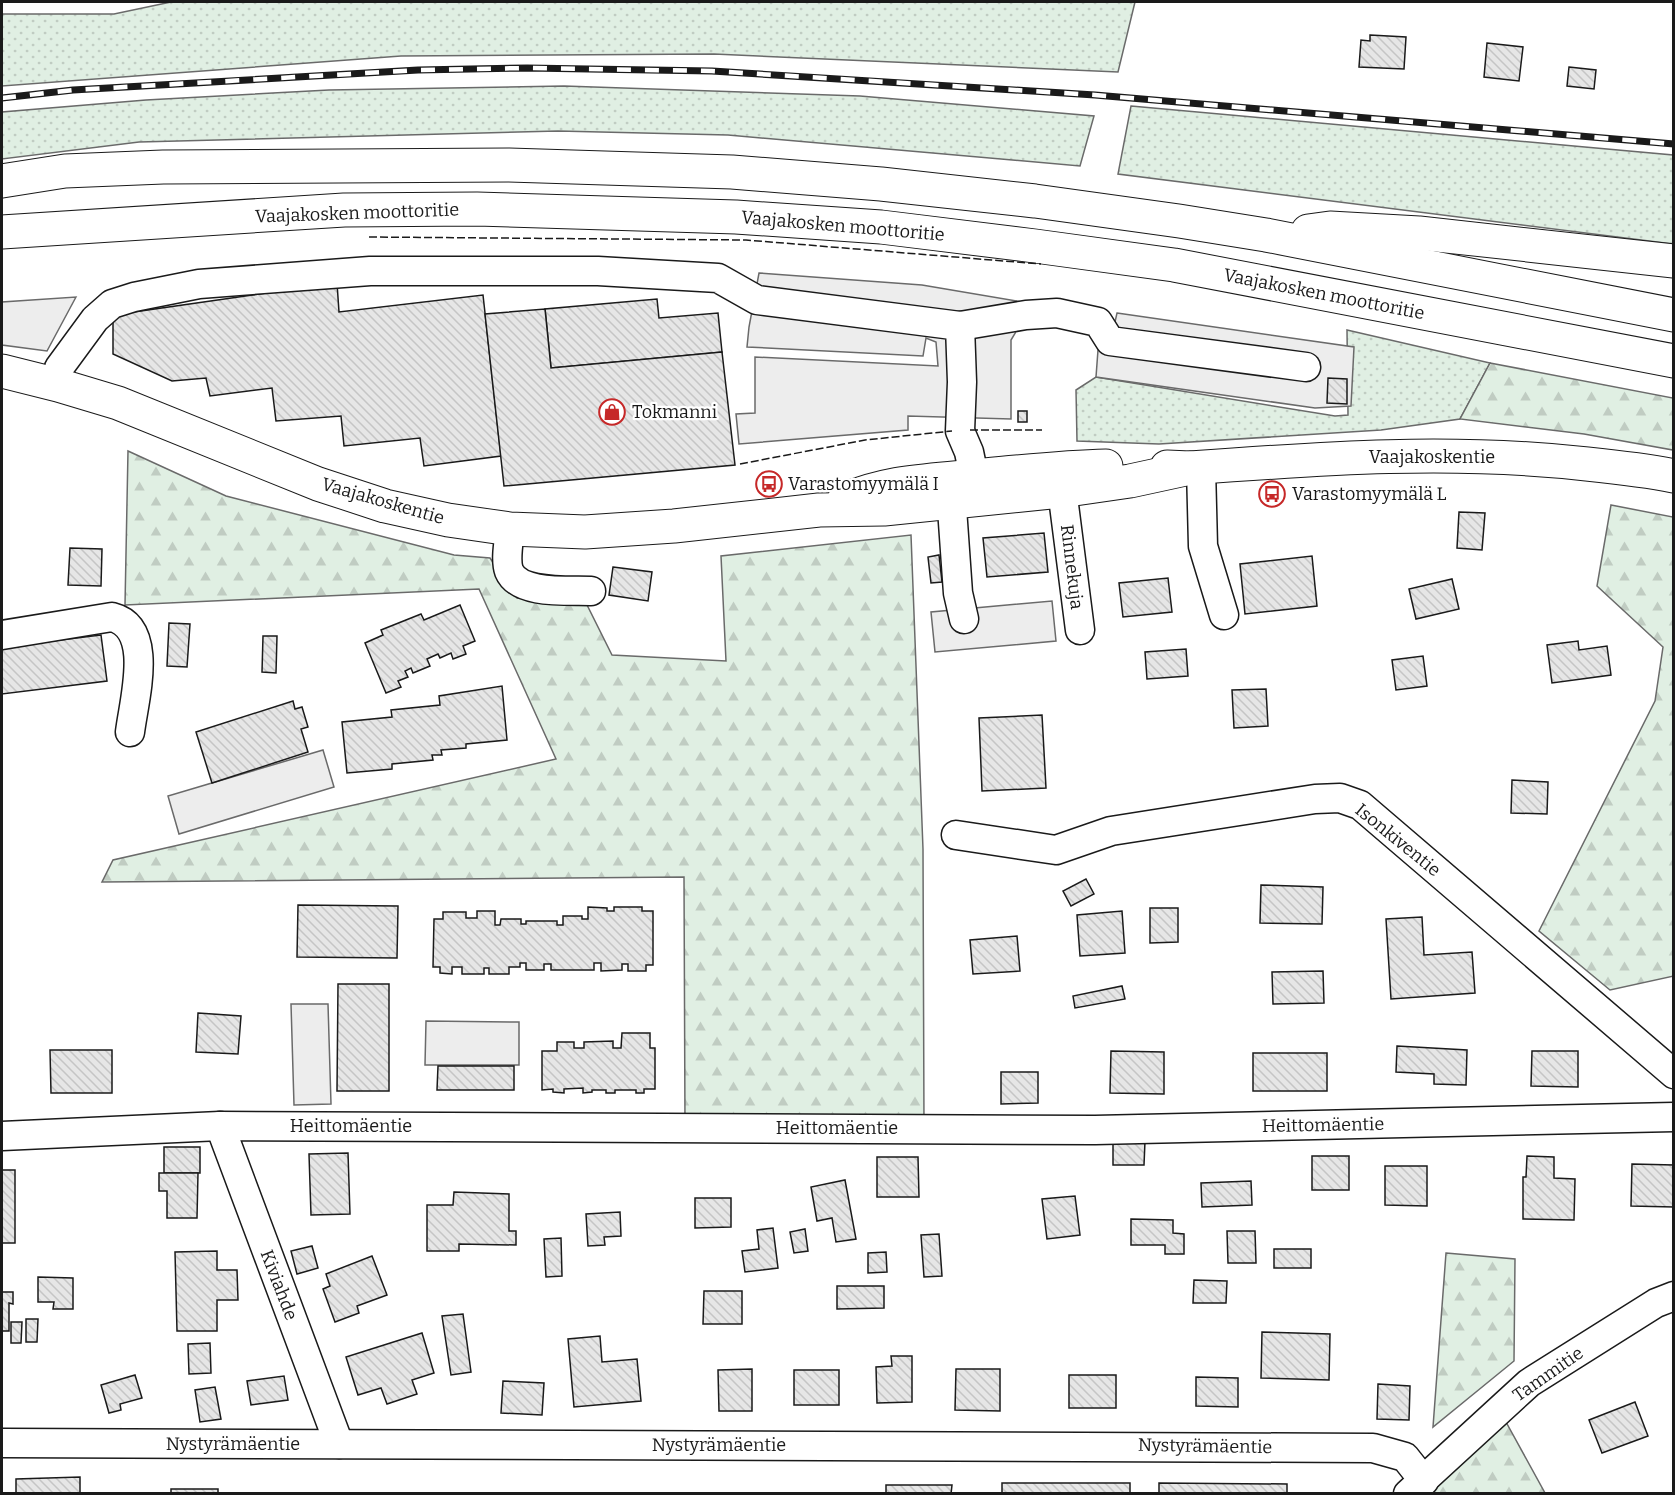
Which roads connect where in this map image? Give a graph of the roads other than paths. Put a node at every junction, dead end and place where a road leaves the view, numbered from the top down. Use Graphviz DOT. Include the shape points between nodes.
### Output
graph roads {
  1 [pos="2,181"];
  2 [pos="2,232"];
  3 [pos="1266,235"];
  4 [pos="1674,261"];
  5 [pos="1674,315"];
  6 [pos="960,326"];
  7 [pos="1674,361"];
  8 [pos="1306,366"];
  9 [pos="2,371"];
  10 [pos="58,385"];
  11 [pos="1195,468"];
  12 [pos="1674,476"];
  13 [pos="965,488"];
  14 [pos="1064,505"];
  15 [pos="510,529"];
  16 [pos="591,591"];
  17 [pos="1224,615"];
  18 [pos="964,619"];
  19 [pos="1080,630"];
  20 [pos="2,635"];
  21 [pos="130,732"];
  22 [pos="957,835"];
  23 [pos="1674,1074"];
  24 [pos="1674,1117"];
  25 [pos="220,1126"];
  26 [pos="2,1136"];
  27 [pos="1674,1296"];
  28 [pos="2,1443"];
  29 [pos="339,1444"];
  30 [pos="1416,1487"];
  1 -- 3 [label="main road" via="65,171 186,167 509,165 732,172 1035,201"];
  2 -- 7 [label="main road, Vaajakosken moottoritie" via="400,209 736,217 881,227 1174,266"];
  3 -- 4 [label="main road" via="1330,228 1419,233"];
  3 -- 5 [label="main road"];
  6 -- 8 [label="street" via="1057,313 1098,322 1110,341"];
  6 -- 10 [label="street" via="757,300 718,278 598,271 370,271 198,284 112,304 95,319 59,368"];
  6 -- 13 [label="street" via="960,431 969,452"];
  9 -- 10 [label="main road, Vaajakoskentie"];
  10 -- 15 [label="main road, Vaajakoskentie" via="118,404 318,484 385,506"];
  11 -- 12 [label="main road, Vaajakoskentie" via="1385,466 1472,455"];
  11 -- 13 [label="main road, Vaajakoskentie" via="1059,467"];
  11 -- 17 [label="street" via="1203,546"];
  13 -- 15 [label="main road, Vaajakoskentie" via="907,481 870,489 819,510 749,519 585,532"];
  13 -- 18 [label="street" via="958,593"];
  14 -- 19 [label="street, Rinnekuja"];
  15 -- 16 [label="street" via="508,570 515,581 533,589"];
  20 -- 21 [label="street" via="112,617 123,620 139,646"];
  22 -- 23 [label="street, Isonkiventie" via="1056,850 1111,831 1340,798 1360,805"];
  24 -- 25 [label="street, Heittomäentie" via="1095,1130"];
  25 -- 26 [label="street, Heittomäentie"];
  25 -- 29 [label="street, Kiviahde"];
  27 -- 30 [label="street, Tammitie" via="1656,1303 1529,1383"];
  28 -- 29 [label="street, Nystyrämäentie"];
  29 -- 30 [label="street, Nystyrämäentie" via="1373,1448 1405,1457"];
}
